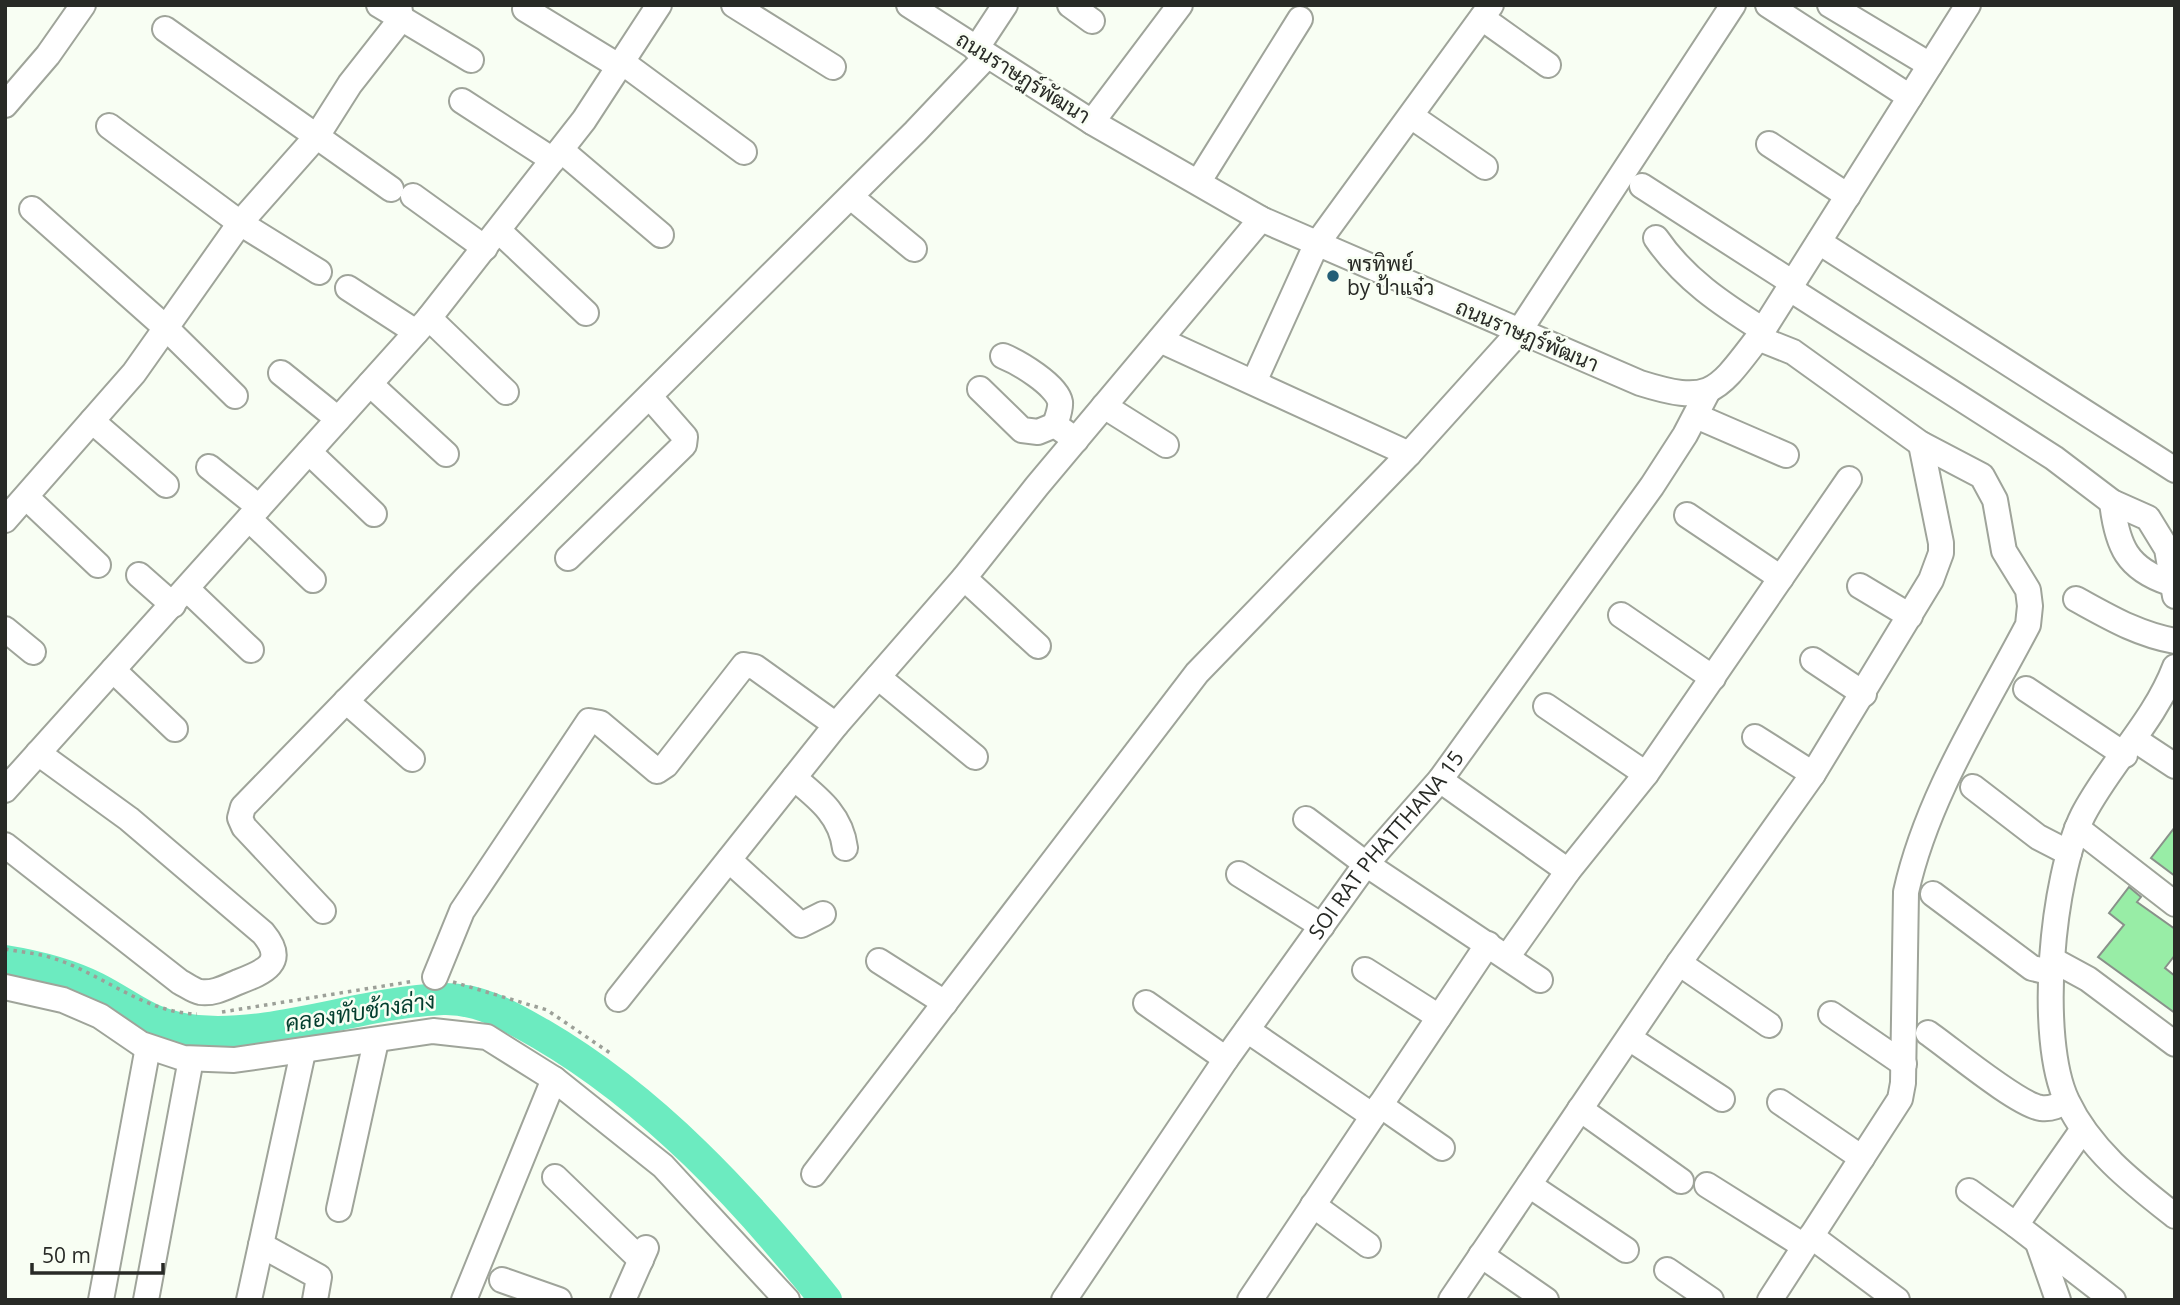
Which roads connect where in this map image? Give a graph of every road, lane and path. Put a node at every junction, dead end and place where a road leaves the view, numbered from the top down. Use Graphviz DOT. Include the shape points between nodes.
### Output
graph roads {
  1 [pos="83,5"];
  2 [pos="379,5"];
  3 [pos="659,5"];
  4 [pos="734,5"];
  5 [pos="909,5"];
  6 [pos="1005,5"];
  7 [pos="1070,5"];
  8 [pos="1180,5"];
  9 [pos="1733,5"];
  10 [pos="1768,5"];
  11 [pos="1830,5"];
  12 [pos="1968,5"];
  13 [pos="399,9"];
  14 [pos="525,9"];
  15 [pos="1487,12"];
  16 [pos="1300,19"];
  17 [pos="1092,20"];
  18 [pos="165,29"];
  19 [pos="445,35"];
  20 [pos="981,53"];
  21 [pos="471,60"];
  22 [pos="621,64"];
  23 [pos="1548,65"];
  24 [pos="1930,65"];
  25 [pos="832,67"];
  26 [pos="1910,97"];
  27 [pos="462,101"];
  28 [pos="5,105"];
  29 [pos="1411,116"];
  30 [pos="1092,122"];
  31 [pos="109,126"];
  32 [pos="317,136"];
  33 [pos="1769,144"];
  34 [pos="744,152"];
  35 [pos="557,155"];
  36 [pos="1485,167"];
  37 [pos="1199,181"];
  38 [pos="1642,186"];
  39 [pos="1848,196"];
  40 [pos="851,197"];
  41 [pos="32,209"];
  42 [pos="1261,219"];
  43 [pos="240,223"];
  44 [pos="661,235"];
  45 [pos="1656,238"];
  46 [pos="492,240"];
  47 [pos="1819,242"];
  48 [pos="1316,245"];
  49 [pos="914,249"];
  50 [pos="319,272"];
  51 [pos="1791,286"];
  52 [pos="348,288"];
  53 [pos="586,313"];
  54 [pos="423,325"];
  55 [pos="166,328"];
  56 [pos="1518,333"];
  57 [pos="1760,334"];
  58 [pos="1160,340"];
  59 [pos="1003,356"];
  60 [pos="281,373"];
  61 [pos="1254,382"];
  62 [pos="370,384"];
  63 [pos="980,389"];
  64 [pos="506,391"];
  65 [pos="1708,391"];
  66 [pos="234,396"];
  67 [pos="650,397"];
  68 [pos="1104,406"];
  69 [pos="1696,416"];
  70 [pos="338,419"];
  71 [pos="92,421"];
  72 [pos="1055,425"];
  73 [pos="1076,440"];
  74 [pos="1921,444"];
  75 [pos="1166,445"];
  76 [pos="309,452"];
  77 [pos="446,454"];
  78 [pos="1409,454"];
  79 [pos="1786,455"];
  80 [pos="209,467"];
  81 [pos="2175,470"];
  82 [pos="1849,479"];
  83 [pos="166,485"];
  84 [pos="26,497"];
  85 [pos="2112,502"];
  86 [pos="254,513"];
  87 [pos="374,514"];
  88 [pos="1687,515"];
  89 [pos="5,520"];
  90 [pos="568,558"];
  91 [pos="98,565"];
  92 [pos="139,575"];
  93 [pos="964,578"];
  94 [pos="1781,578"];
  95 [pos="313,580"];
  96 [pos="1860,586"];
  97 [pos="2173,589"];
  98 [pos="181,597"];
  99 [pos="2076,598"];
  100 [pos="1621,615"];
  101 [pos="1910,616"];
  102 [pos="5,629"];
  103 [pos="2175,641"];
  104 [pos="1038,646"];
  105 [pos="251,650"];
  106 [pos="33,652"];
  107 [pos="1813,660"];
  108 [pos="2175,667"];
  109 [pos="113,670"];
  110 [pos="878,677"];
  111 [pos="1713,678"];
  112 [pos="2026,689"];
  113 [pos="1864,694"];
  114 [pos="346,701"];
  115 [pos="1546,706"];
  116 [pos="836,724"];
  117 [pos="175,729"];
  118 [pos="1755,737"];
  119 [pos="2129,747"];
  120 [pos="38,753"];
  121 [pos="975,757"];
  122 [pos="412,758"];
  123 [pos="2175,766"];
  124 [pos="1646,774"];
  125 [pos="1813,774"];
  126 [pos="794,778"];
  127 [pos="1440,780"];
  128 [pos="1973,787"];
  129 [pos="5,790"];
  130 [pos="1306,820"];
  131 [pos="2077,828"];
  132 [pos="5,845"];
  133 [pos="845,848"];
  134 [pos="2069,853"];
  135 [pos="729,860"];
  136 [pos="1366,864"];
  137 [pos="1568,871"];
  138 [pos="1239,874"];
  139 [pos="1933,894"];
  140 [pos="2175,904"];
  141 [pos="323,911"];
  142 [pos="822,914"];
  143 [pos="1322,926"];
  144 [pos="5,949"];
  145 [pos="1498,950"];
  146 [pos="879,961"];
  147 [pos="1679,963"];
  148 [pos="2053,967"];
  149 [pos="1365,970"];
  150 [pos="435,977"];
  151 [pos="1540,981"];
  152 [pos="5,987"];
  153 [pos="618,999"];
  154 [pos="945,1003"];
  155 [pos="1146,1003"];
  156 [pos="203,1014"];
  157 [pos="213,1014"];
  158 [pos="1831,1014"];
  159 [pos="1439,1017"];
  160 [pos="1769,1025"];
  161 [pos="1247,1030"];
  162 [pos="1928,1032"];
  163 [pos="1629,1038"];
  164 [pos="376,1041"];
  165 [pos="2175,1044"];
  166 [pos="148,1047"];
  167 [pos="303,1052"];
  168 [pos="610,1053"];
  169 [pos="191,1059"];
  170 [pos="1226,1059"];
  171 [pos="1904,1064"];
  172 [pos="554,1079"];
  173 [pos="1722,1100"];
  174 [pos="2066,1100"];
  175 [pos="1780,1102"];
  176 [pos="1580,1109"];
  177 [pos="1376,1110"];
  178 [pos="2083,1129"];
  179 [pos="1442,1148"];
  180 [pos="1862,1158"];
  181 [pos="814,1174"];
  182 [pos="555,1177"];
  183 [pos="1681,1181"];
  184 [pos="1529,1185"];
  185 [pos="1707,1185"];
  186 [pos="1969,1191"];
  187 [pos="1313,1205"];
  188 [pos="339,1209"];
  189 [pos="2175,1216"];
  190 [pos="2016,1225"];
  191 [pos="1808,1241"];
  192 [pos="2038,1243"];
  193 [pos="261,1245"];
  194 [pos="1368,1245"];
  195 [pos="1626,1251"];
  196 [pos="1481,1255"];
  197 [pos="1667,1270"];
  198 [pos="502,1280"];
  199 [pos="782,1298"];
  200 [pos="101,1300"];
  201 [pos="146,1300"];
  202 [pos="249,1300"];
  203 [pos="315,1300"];
  204 [pos="464,1300"];
  205 [pos="559,1300"];
  206 [pos="623,1300"];
  207 [pos="1064,1300"];
  208 [pos="1250,1300"];
  209 [pos="1451,1300"];
  210 [pos="1546,1300"];
  211 [pos="1711,1300"];
  212 [pos="1770,1300"];
  213 [pos="1897,1300"];
  214 [pos="2058,1300"];
  215 [pos="2113,1300"];
  1 -- 28 [label="street"];
  2 -- 13 [label="street"];
  3 -- 22 [label="street"];
  4 -- 25 [label="street"];
  5 -- 20 [label="street, ถนนราษฏร์พัฒนา"];
  6 -- 20 [label="street"];
  7 -- 17 [label="street"];
  8 -- 30 [label="street"];
  9 -- 56 [label="street"];
  10 -- 26 [label="street"];
  11 -- 24 [label="street"];
  12 -- 24 [label="street"];
  13 -- 19 [label="street"];
  13 -- 21 [label="street"];
  13 -- 32 [label="street"];
  14 -- 22 [label="street"];
  15 -- 23 [label="street"];
  15 -- 29 [label="street"];
  16 -- 37 [label="street"];
  18 -- 32 [label="street"];
  20 -- 30 [label="street, ถนนราษฏร์พัฒนา"];
  20 -- 40 [label="street"];
  22 -- 34 [label="street"];
  22 -- 35 [label="street"];
  24 -- 26 [label="street"];
  26 -- 39 [label="street"];
  27 -- 35 [label="street"];
  29 -- 36 [label="street"];
  29 -- 48 [label="street"];
  30 -- 37 [label="street, ถนนราษฏร์พัฒนา"];
  31 -- 43 [label="street"];
  32 -- 43 [label="street"];
  32 -- 46 [label="street" via="402,192"];
  33 -- 39 [label="street"];
  35 -- 44 [label="street"];
  35 -- 46 [label="street"];
  37 -- 42 [label="street, ถนนราษฏร์พัฒนา"];
  38 -- 51 [label="street"];
  39 -- 47 [label="street"];
  40 -- 49 [label="street"];
  40 -- 67 [label="street"];
  41 -- 55 [label="street"];
  42 -- 48 [label="street, ถนนราษฏร์พัฒนา"];
  42 -- 58 [label="street"];
  43 -- 50 [label="street"];
  43 -- 55 [label="street"];
  45 -- 57 [label="street" via="1683,272"];
  46 -- 53 [label="street"];
  46 -- 54 [label="street"];
  47 -- 51 [label="street"];
  47 -- 81 [label="street"];
  48 -- 56 [label="street, ถนนราษฏร์พัฒนา"];
  48 -- 61 [label="street"];
  51 -- 57 [label="street"];
  51 -- 85 [label="street" via="2054,458"];
  52 -- 54 [label="street"];
  54 -- 62 [label="street"];
  54 -- 64 [label="street"];
  55 -- 66 [label="street"];
  55 -- 71 [label="street"];
  56 -- 65 [label="street, ถนนราษฏร์พัฒนา" via="1650,386 1686,396"];
  56 -- 78 [label="street"];
  57 -- 65 [label="street" via="1733,371"];
  57 -- 74 [label="street" via="1793,352"];
  58 -- 61 [label="street"];
  58 -- 68 [label="street"];
  59 -- 72 [label="street" via="1055,392 1060,402"];
  60 -- 70 [label="street"];
  61 -- 78 [label="street"];
  62 -- 70 [label="street"];
  62 -- 77 [label="street"];
  63 -- 72 [label="street" via="1023,430 1038,432"];
  65 -- 69 [label="street, SOI RAT PHATTHANA 15"];
  67 -- 90 [label="street" via="680,429 684,445"];
  67 -- 114 [label="street"];
  68 -- 73 [label="street"];
  68 -- 75 [label="street"];
  69 -- 79 [label="street"];
  69 -- 127 [label="street, SOI RAT PHATTHANA 15" via="1652,486"];
  70 -- 76 [label="street"];
  71 -- 83 [label="street"];
  71 -- 84 [label="street"];
  72 -- 73 [label="street"];
  73 -- 93 [label="street"];
  74 -- 101 [label="street" via="1941,553"];
  74 -- 171 [label="street" via="1967,466 1991,488 2004,551 2028,590 2031,606 2028,625 1933,807 1911,870 1903,962"];
  76 -- 86 [label="street"];
  76 -- 87 [label="street"];
  78 -- 154 [label="street" via="1197,673"];
  80 -- 86 [label="street"];
  82 -- 94 [label="street"];
  84 -- 89 [label="street"];
  84 -- 91 [label="street"];
  85 -- 97 [label="street" via="2118,538 2138,569"];
  85 -- 97 [label="street" via="2148,518 2167,549"];
  86 -- 95 [label="street"];
  86 -- 98 [label="street"];
  88 -- 94 [label="street"];
  92 -- 98 [label="street"];
  93 -- 104 [label="street"];
  93 -- 110 [label="street"];
  94 -- 111 [label="street"];
  96 -- 101 [label="street"];
  98 -- 105 [label="street"];
  98 -- 109 [label="street"];
  99 -- 103 [label="street" via="2130,629"];
  100 -- 111 [label="street"];
  101 -- 113 [label="street"];
  102 -- 106 [label="street"];
  107 -- 113 [label="street"];
  108 -- 119 [label="street"];
  109 -- 117 [label="street"];
  109 -- 120 [label="street"];
  110 -- 116 [label="street"];
  110 -- 121 [label="street"];
  111 -- 124 [label="street"];
  112 -- 119 [label="street"];
  113 -- 125 [label="street"];
  114 -- 122 [label="street"];
  114 -- 141 [label="street" via="243,807 240,818"];
  115 -- 124 [label="street"];
  116 -- 126 [label="street"];
  116 -- 150 [label="street" via="755,667 744,665 657,771 600,723 589,721 462,911"];
  118 -- 125 [label="street"];
  119 -- 123 [label="street"];
  119 -- 131 [label="street"];
  120 -- 129 [label="street"];
  120 -- 132 [label="street" via="129,819 263,933 272,944 274,958 266,971 215,992 199,992 180,982"];
  124 -- 137 [label="street"];
  125 -- 147 [label="street"];
  126 -- 133 [label="street" via="835,817"];
  126 -- 135 [label="street"];
  127 -- 136 [label="street, SOI RAT PHATTHANA 15"];
  127 -- 137 [label="street"];
  128 -- 134 [label="street" via="2038,837"];
  130 -- 136 [label="street"];
  131 -- 134 [label="street"];
  131 -- 140 [label="street"];
  134 -- 148 [label="street"];
  135 -- 142 [label="street" via="801,925"];
  135 -- 153 [label="street"];
  136 -- 143 [label="street, SOI RAT PHATTHANA 15"];
  136 -- 145 [label="street"];
  137 -- 145 [label="street"];
  138 -- 143 [label="street"];
  139 -- 148 [label="street" via="2032,968"];
  143 -- 161 [label="street, SOI RAT PHATTHANA 15"];
  144 -- 156 [label="path" via="50,957 149,1003 184,1014"];
  145 -- 151 [label="street"];
  145 -- 159 [label="street"];
  146 -- 154 [label="street"];
  147 -- 160 [label="street"];
  147 -- 163 [label="street"];
  148 -- 165 [label="street" via="2088,979"];
  148 -- 174 [label="street" via="2052,1044"];
  149 -- 159 [label="street"];
  150 -- 157 [label="path"];
  150 -- 168 [label="path" via="547,1010"];
  152 -- 166 [label="street" via="63,1000 100,1016"];
  154 -- 181 [label="street"];
  155 -- 170 [label="street"];
  158 -- 171 [label="street"];
  159 -- 177 [label="street"];
  161 -- 170 [label="street, SOI RAT PHATTHANA 15"];
  161 -- 177 [label="street"];
  162 -- 174 [label="street" via="2021,1100 2039,1108 2056,1107"];
  163 -- 173 [label="street"];
  163 -- 176 [label="street"];
  164 -- 167 [label="street"];
  164 -- 172 [label="street" via="433,1031 487,1037"];
  164 -- 188 [label="street"];
  166 -- 169 [label="street"];
  166 -- 200 [label="street"];
  167 -- 169 [label="street" via="234,1060"];
  167 -- 193 [label="street"];
  169 -- 201 [label="street"];
  170 -- 207 [label="street, SOI RAT PHATTHANA 15"];
  171 -- 180 [label="street" via="1900,1099"];
  172 -- 199 [label="street" via="663,1166"];
  172 -- 204 [label="street"];
  174 -- 178 [label="street"];
  175 -- 180 [label="street"];
  176 -- 183 [label="street"];
  176 -- 184 [label="street"];
  177 -- 179 [label="street"];
  177 -- 187 [label="street"];
  178 -- 189 [label="street" via="2132,1182"];
  178 -- 190 [label="street"];
  180 -- 191 [label="street"];
  182 -- 206 [label="street" via="643,1254"];
  184 -- 195 [label="street"];
  184 -- 196 [label="street"];
  185 -- 191 [label="street"];
  186 -- 190 [label="street"];
  187 -- 194 [label="street"];
  187 -- 208 [label="street"];
  190 -- 192 [label="street"];
  191 -- 212 [label="street"];
  191 -- 213 [label="street"];
  192 -- 214 [label="street"];
  192 -- 215 [label="street"];
  193 -- 202 [label="street"];
  193 -- 203 [label="street" via="319,1277"];
  196 -- 209 [label="street"];
  196 -- 210 [label="street"];
  197 -- 211 [label="street"];
  198 -- 205 [label="street"];
}
